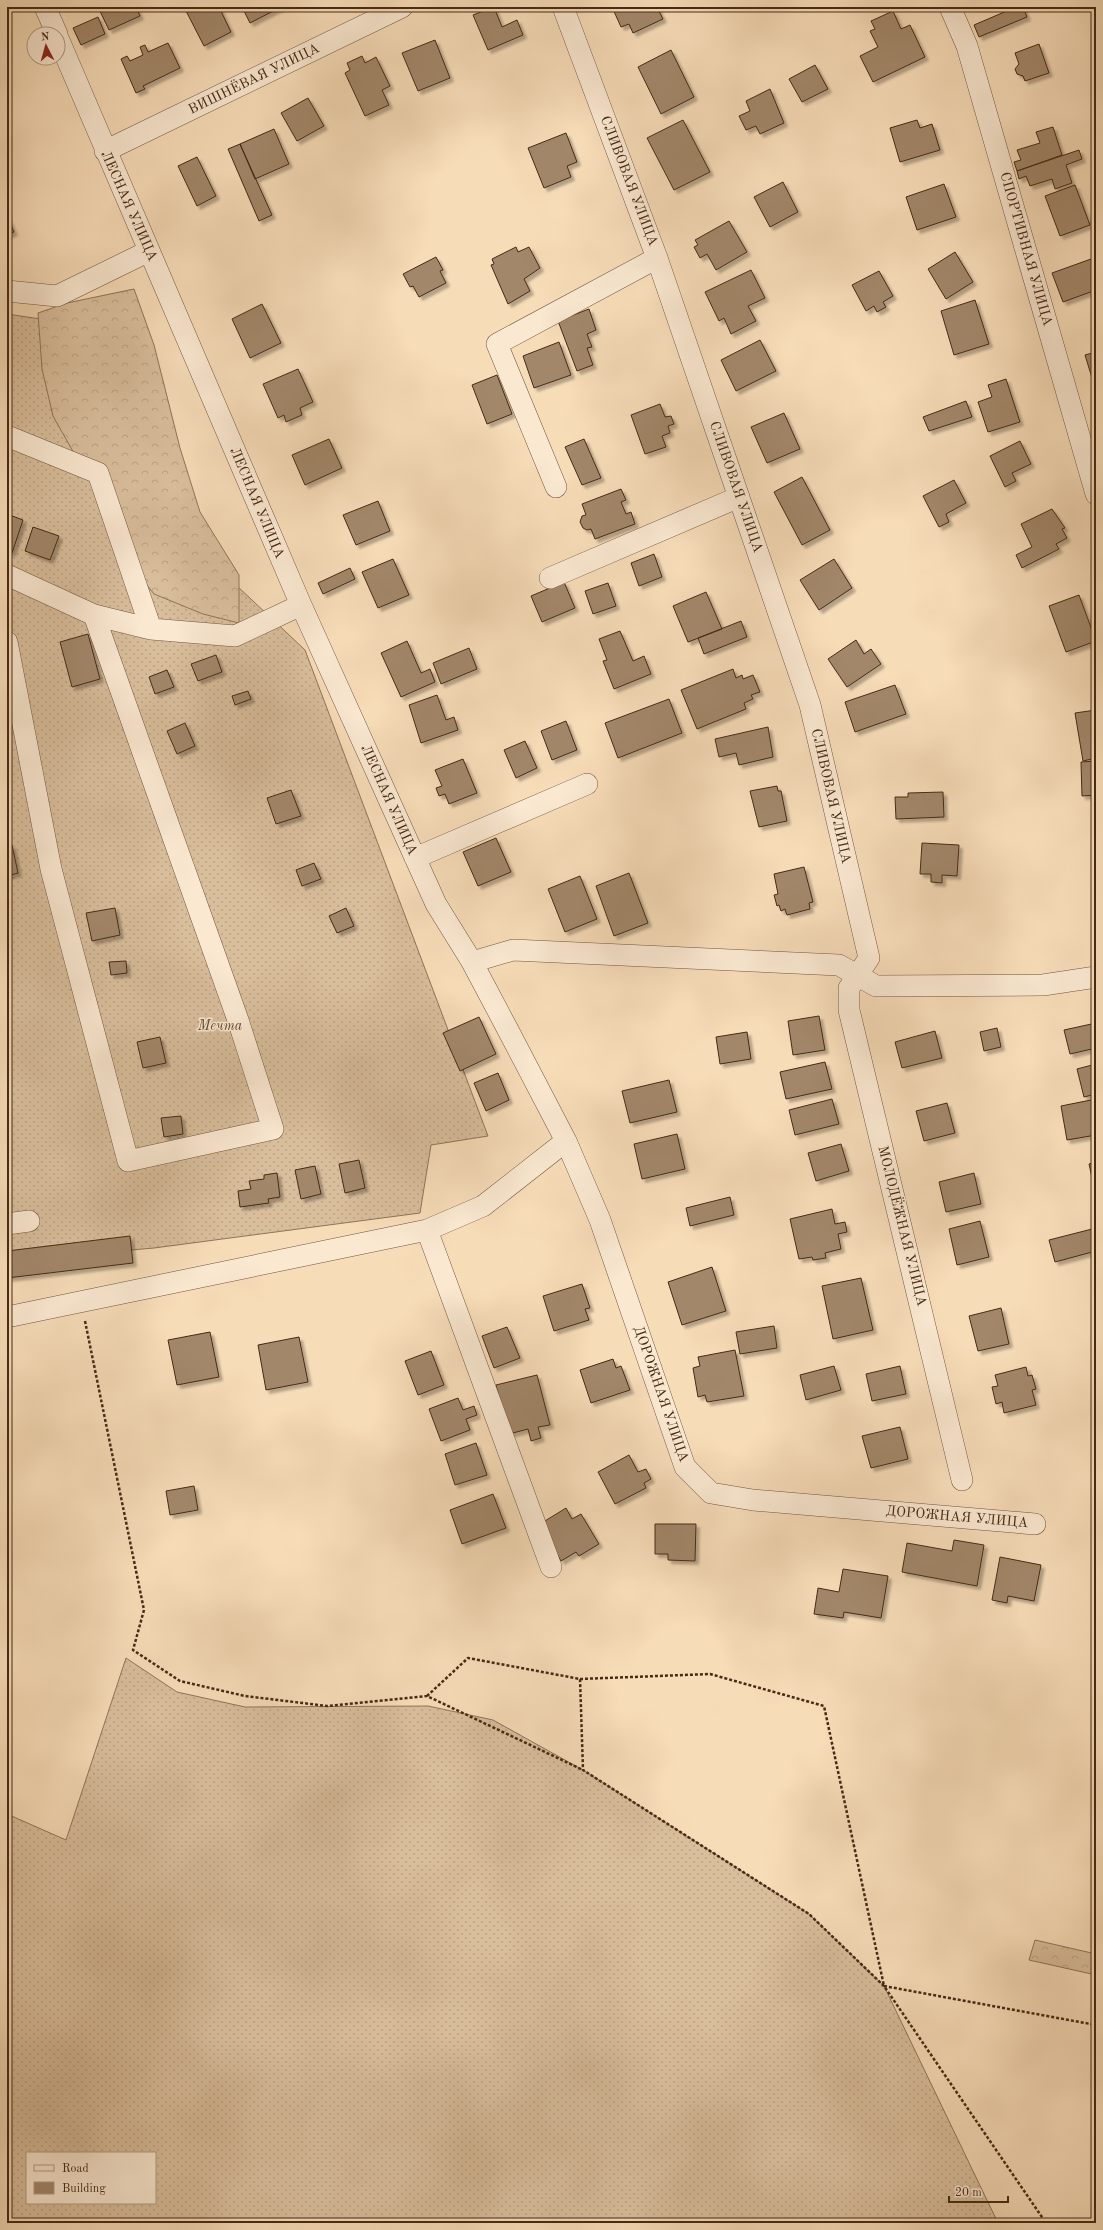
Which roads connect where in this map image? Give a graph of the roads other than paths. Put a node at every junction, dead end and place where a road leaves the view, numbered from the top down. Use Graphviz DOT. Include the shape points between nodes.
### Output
graph roads {
  1 [pos="45,7"];
  2 [pos="402,7"];
  3 [pos="563,7"];
  4 [pos="950,7"];
  5 [pos="53,26"];
  6 [pos="66,57"];
  7 [pos="105,151"];
  8 [pos="149,251"];
  9 [pos="657,258"];
  10 [pos="7,291"];
  11 [pos="7,436"];
  12 [pos="556,486"];
  13 [pos="1096,494"];
  14 [pos="739,497"];
  15 [pos="7,575"];
  16 [pos="550,578"];
  17 [pos="301,605"];
  18 [pos="94,615"];
  19 [pos="151,629"];
  20 [pos="7,642"];
  21 [pos="587,784"];
  22 [pos="415,858"];
  23 [pos="472,962"];
  24 [pos="858,975"];
  25 [pos="1096,977"];
  26 [pos="566,1141"];
  27 [pos="29,1221"];
  28 [pos="7,1224"];
  29 [pos="427,1230"];
  30 [pos="7,1316"];
  31 [pos="962,1480"];
  32 [pos="1035,1524"];
  33 [pos="551,1566"];
  1 -- 5 [label="street"];
  2 -- 7 [label="street, ВИШНЁВАЯ УЛИЦА"];
  3 -- 9 [label="street, СЛИВОВАЯ УЛИЦА"];
  4 -- 13 [label="street, СПОРТИВНАЯ УЛИЦА" via="967,46"];
  6 -- 7 [label="street, ЛЕСНАЯ УЛИЦА"];
  7 -- 8 [label="street, ЛЕСНАЯ УЛИЦА"];
  8 -- 10 [label="street" via="57,296"];
  8 -- 17 [label="street, ЛЕСНАЯ УЛИЦА"];
  9 -- 12 [label="street" via="497,344"];
  9 -- 14 [label="street, СЛИВОВАЯ УЛИЦА"];
  11 -- 19 [label="street" via="98,473"];
  14 -- 16 [label="street"];
  14 -- 24 [label="street, СЛИВОВАЯ УЛИЦА" via="810,705 869,958"];
  15 -- 18 [label="street"];
  17 -- 19 [label="street" via="235,636"];
  17 -- 22 [label="street, ЛЕСНАЯ УЛИЦА"];
  18 -- 19 [label="street"];
  18 -- 20 [label="street" via="236,1012 273,1129 128,1161 51,869"];
  21 -- 22 [label="street"];
  22 -- 23 [label="street, ЛЕСНАЯ УЛИЦА" via="436,904"];
  23 -- 24 [label="street" via="513,950 839,965"];
  23 -- 26 [label="street, ЛЕСНАЯ УЛИЦА"];
  24 -- 25 [label="street" via="876,986 1043,985"];
  24 -- 31 [label="street, МОЛОДЁЖНАЯ УЛИЦА" via="849,988 848,1010"];
  26 -- 29 [label="street" via="483,1206"];
  26 -- 32 [label="street, ДОРОЖНАЯ УЛИЦА" via="600,1220 685,1466 711,1493 753,1500"];
  27 -- 28 [label="street"];
  29 -- 30 [label="street" via="81,1303"];
  29 -- 33 [label="street"];
}
